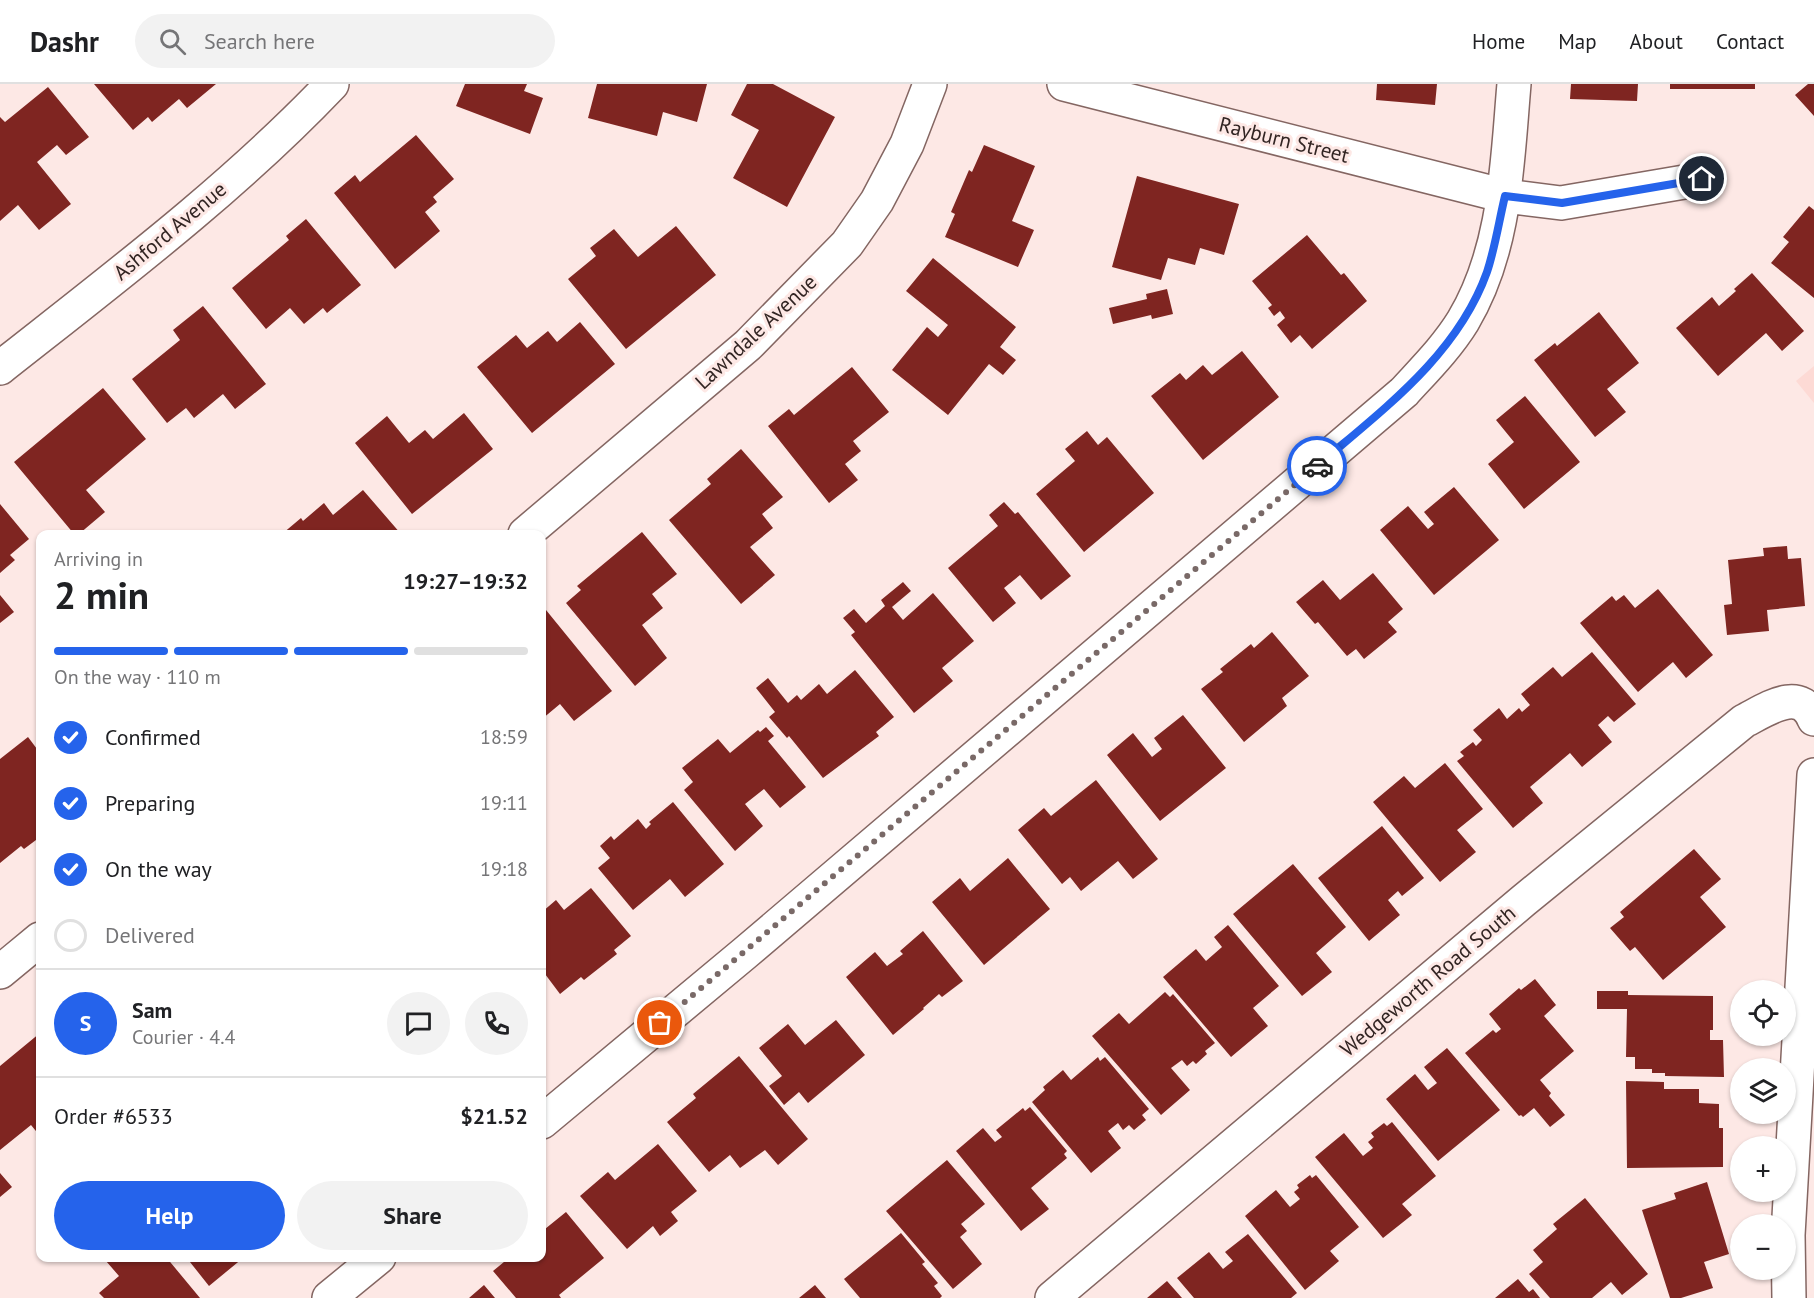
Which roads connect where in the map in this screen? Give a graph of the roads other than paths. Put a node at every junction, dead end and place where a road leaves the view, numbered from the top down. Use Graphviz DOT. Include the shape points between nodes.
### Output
graph roads {
  1 [pos="332,84"];
  2 [pos="930,84"];
  3 [pos="1064,84"];
  4 [pos="1514,84"];
  5 [pos="1702,179"];
  6 [pos="1505,196"];
  7 [pos="0,368"];
  8 [pos="530,530"];
  9 [pos="1814,719"];
  10 [pos="1814,775"];
  11 [pos="36,942"];
  12 [pos="0,972"];
  13 [pos="546,1119"];
  14 [pos="372,1262"];
  15 [pos="329,1298"];
  16 [pos="1052,1298"];
  17 [pos="1789,1298"];
  1 -- 7 [label="street, Ashford Avenue" via="293,126 188,219"];
  2 -- 8 [label="street, Lawndale Avenue" via="907,144 877,201 847,244 748,345"];
  3 -- 6 [label="street, Rayburn Street"];
  4 -- 6 [label="street"];
  5 -- 6 [label="street, Rayburn Street" via="1562,203"];
  6 -- 13 [label="street" via="1487,272 1463,321 1440,354 1404,392"];
  9 -- 16 [label="street, Wedgeworth Road South" via="1810,709 1786,701 1744,721 1523,901"];
  10 -- 17 [label="street" via="1788,1235"];
  11 -- 12 [label="street"];
  14 -- 15 [label="street"];
}
